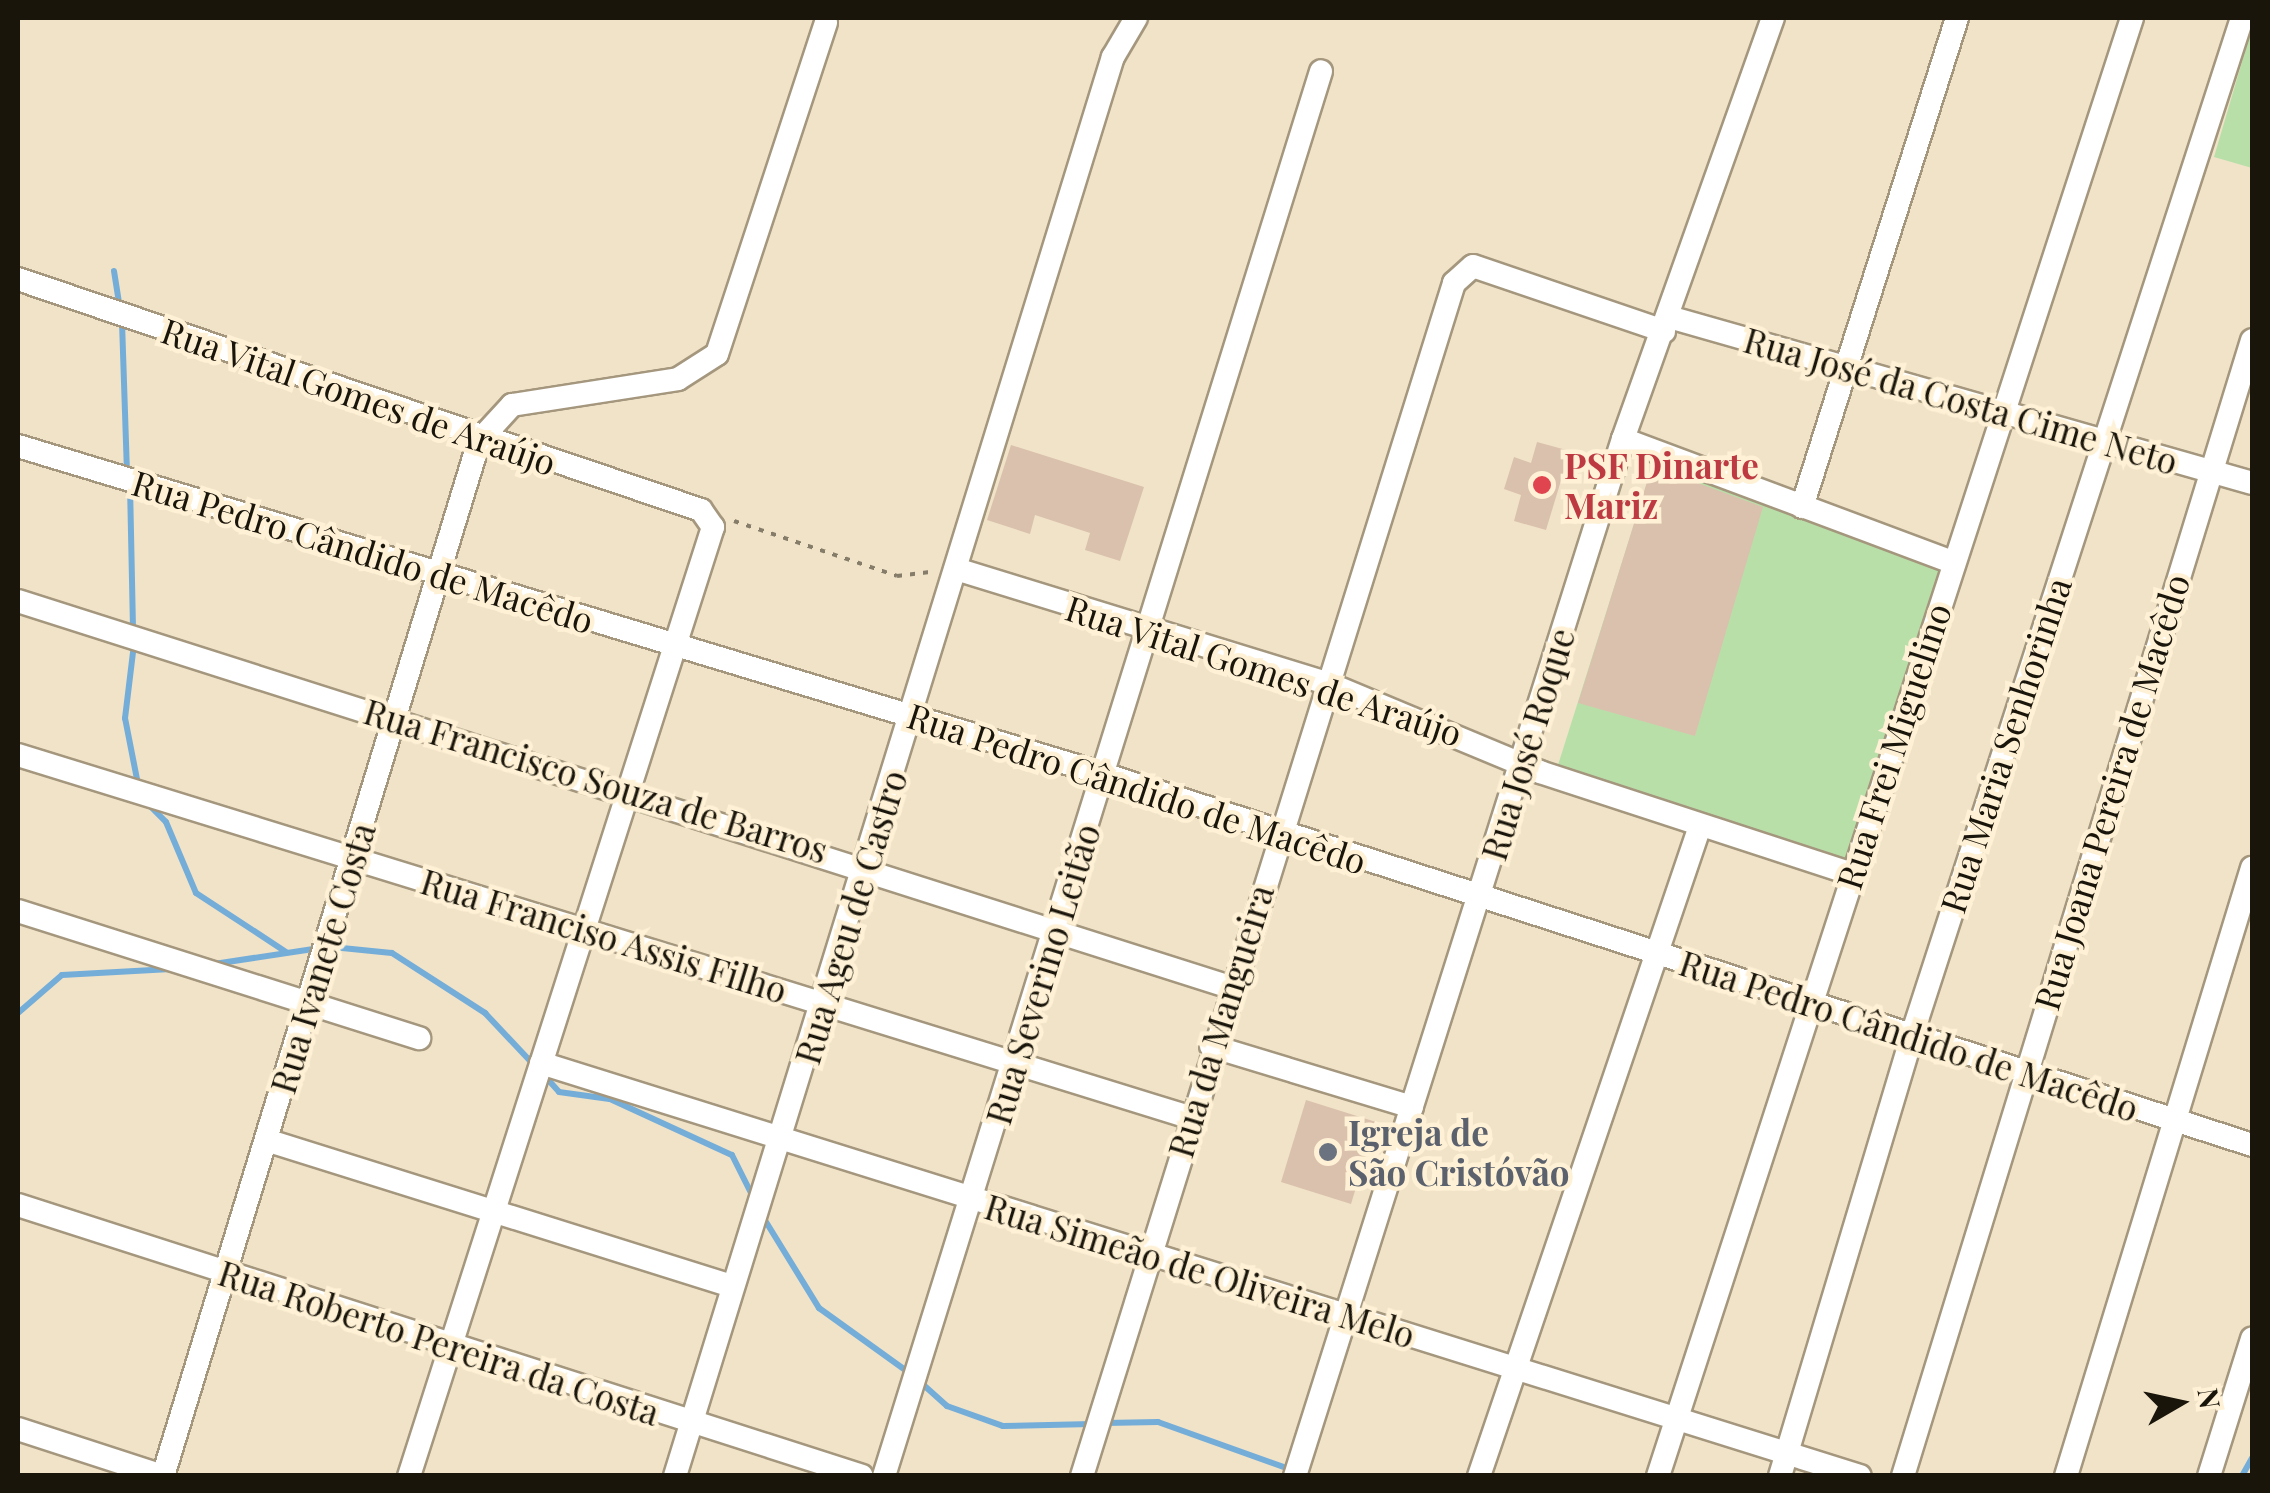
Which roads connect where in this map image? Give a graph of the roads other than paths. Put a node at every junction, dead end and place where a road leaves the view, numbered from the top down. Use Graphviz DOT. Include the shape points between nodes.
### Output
graph roads {
  1 [pos="1136,18"];
  2 [pos="1773,18"];
  3 [pos="1957,18"];
  4 [pos="2132,18"];
  5 [pos="2242,18"];
  6 [pos="826,22"];
  7 [pos="1321,71"];
  8 [pos="18,282"];
  9 [pos="1454,283"];
  10 [pos="1666,324"];
  11 [pos="2252,340"];
  12 [pos="1846,366"];
  13 [pos="2001,414"];
  14 [pos="1623,439"];
  15 [pos="479,440"];
  16 [pos="2104,441"];
  17 [pos="18,446"];
  18 [pos="2211,473"];
  19 [pos="2252,483"];
  20 [pos="1802,507"];
  21 [pos="1952,562"];
  22 [pos="956,569"];
  23 [pos="438,576"];
  24 [pos="18,601"];
  25 [pos="1148,630"];
  26 [pos="678,647"];
  27 [pos="1324,682"];
  28 [pos="912,716"];
  29 [pos="396,718"];
  30 [pos="18,756"];
  31 [pos="1522,758"];
  32 [pos="1103,774"];
  33 [pos="631,790"];
  34 [pos="1700,826"];
  35 [pos="1278,833"];
  36 [pos="352,857"];
  37 [pos="870,866"];
  38 [pos="2252,868"];
  39 [pos="1852,874"];
  40 [pos="1480,896"];
  41 [pos="18,911"];
  42 [pos="1059,925"];
  43 [pos="589,929"];
  44 [pos="1652,952"];
  45 [pos="1230,987"];
  46 [pos="308,1002"];
  47 [pos="1810,1003"];
  48 [pos="826,1004"];
  49 [pos="1912,1035"];
  50 [pos="419,1038"];
  51 [pos="1212,1046"];
  52 [pos="542,1063"];
  53 [pos="1015,1065"];
  54 [pos="2024,1070"];
  55 [pos="1412,1107"];
  56 [pos="1189,1117"];
  57 [pos="2170,1119"];
  58 [pos="780,1137"];
  59 [pos="266,1140"];
  60 [pos="2252,1145"];
  61 [pos="974,1199"];
  62 [pos="18,1205"];
  63 [pos="493,1211"];
  64 [pos="1149,1256"];
  65 [pos="224,1274"];
  66 [pos="732,1286"];
  67 [pos="1345,1316"];
  68 [pos="2252,1339"];
  69 [pos="449,1342"];
  70 [pos="1513,1368"];
  71 [pos="1678,1417"];
  72 [pos="691,1423"];
  73 [pos="18,1429"];
  74 [pos="1787,1452"];
  75 [pos="163,1476"];
  76 [pos="409,1476"];
  77 [pos="675,1476"];
  78 [pos="862,1476"];
  79 [pos="884,1476"];
  80 [pos="1082,1476"];
  81 [pos="1294,1476"];
  82 [pos="1479,1476"];
  83 [pos="1658,1476"];
  84 [pos="1780,1476"];
  85 [pos="1860,1476"];
  86 [pos="1903,1476"];
  87 [pos="2066,1476"];
  88 [pos="2209,1476"];
  1 -- 22 [label="street, Rua Ageu de Castro" via="1113,56"];
  2 -- 10 [label="street, Rua José Roque"];
  3 -- 12 [label="street"];
  4 -- 13 [label="street, Rua Frei Miguelino"];
  5 -- 16 [label="street, Rua Maria Senhorinha"];
  6 -- 15 [label="street" via="716,354 678,379 512,405"];
  7 -- 25 [label="street, Rua Severino Leitão"];
  8 -- 15 [label="street, Rua Vital Gomes de Araújo"];
  9 -- 10 [label="street, Rua José da Costa Cime Neto" via="1473,266"];
  9 -- 27 [label="street, Rua da Mangueira"];
  10 -- 12 [label="street, Rua José da Costa Cime Neto"];
  10 -- 14 [label="street, Rua José Roque"];
  11 -- 18 [label="street, Rua Joana Pereira de Macêdo"];
  12 -- 13 [label="street, Rua José da Costa Cime Neto"];
  12 -- 20 [label="street"];
  13 -- 16 [label="street, Rua José da Costa Cime Neto"];
  13 -- 21 [label="street, Rua Frei Miguelino"];
  14 -- 20 [label="street"];
  14 -- 31 [label="street, Rua José Roque"];
  15 -- 23 [label="street, Rua Ivanete Costa"];
  15 -- 26 [label="street, Rua Vital Gomes de Araújo" via="700,510 714,527 713,550"];
  16 -- 18 [label="street, Rua José da Costa Cime Neto"];
  16 -- 49 [label="street, Rua Maria Senhorinha"];
  17 -- 23 [label="street, Rua Pedro Cândido de Macêdo"];
  18 -- 19 [label="street, Rua José da Costa Cime Neto"];
  18 -- 54 [label="street, Rua Joana Pereira de Macêdo"];
  20 -- 21 [label="street"];
  21 -- 39 [label="street, Rua Frei Miguelino"];
  22 -- 25 [label="street, Rua Vital Gomes de Araújo"];
  22 -- 28 [label="street, Rua Ageu de Castro"];
  23 -- 26 [label="street, Rua Pedro Cândido de Macêdo"];
  23 -- 29 [label="street, Rua Ivanete Costa"];
  24 -- 29 [label="street, Rua Francisco Souza de Barros"];
  25 -- 27 [label="street, Rua Vital Gomes de Araújo"];
  25 -- 32 [label="street, Rua Severino Leitão"];
  26 -- 28 [label="street, Rua Pedro Cândido de Macêdo"];
  26 -- 33 [label="street"];
  27 -- 31 [label="street, Rua Vital Gomes de Araújo"];
  27 -- 35 [label="street, Rua da Mangueira"];
  28 -- 32 [label="street, Rua Pedro Cândido de Macêdo"];
  28 -- 37 [label="street, Rua Ageu de Castro"];
  29 -- 33 [label="street, Rua Francisco Souza de Barros"];
  29 -- 36 [label="street, Rua Ivanete Costa"];
  30 -- 36 [label="street, Rua Franciso Assis Filho"];
  31 -- 34 [label="street, Rua Vital Gomes de Araújo"];
  31 -- 40 [label="street, Rua José Roque"];
  32 -- 35 [label="street, Rua Pedro Cândido de Macêdo"];
  32 -- 42 [label="street, Rua Severino Leitão"];
  33 -- 37 [label="street, Rua Francisco Souza de Barros"];
  33 -- 43 [label="street"];
  34 -- 39 [label="street, Rua Vital Gomes de Araújo"];
  34 -- 44 [label="street"];
  35 -- 40 [label="street, Rua Pedro Cândido de Macêdo"];
  35 -- 45 [label="street, Rua da Mangueira"];
  36 -- 43 [label="street, Rua Franciso Assis Filho"];
  36 -- 46 [label="street, Rua Ivanete Costa"];
  37 -- 42 [label="street, Rua Francisco Souza de Barros"];
  37 -- 48 [label="street, Rua Ageu de Castro"];
  38 -- 57 [label="street"];
  39 -- 47 [label="street, Rua Frei Miguelino"];
  40 -- 44 [label="street, Rua Pedro Cândido de Macêdo"];
  40 -- 55 [label="street, Rua José Roque"];
  41 -- 46 [label="street"];
  42 -- 45 [label="street, Rua Francisco Souza de Barros"];
  42 -- 53 [label="street, Rua Severino Leitão"];
  43 -- 48 [label="street, Rua Franciso Assis Filho"];
  43 -- 52 [label="street"];
  44 -- 47 [label="street, Rua Pedro Cândido de Macêdo"];
  44 -- 70 [label="street"];
  45 -- 51 [label="street, Rua da Mangueira"];
  46 -- 50 [label="street"];
  46 -- 59 [label="street, Rua Ivanete Costa"];
  47 -- 49 [label="street, Rua Pedro Cândido de Macêdo"];
  47 -- 71 [label="street, Rua Frei Miguelino"];
  48 -- 53 [label="street, Rua Franciso Assis Filho"];
  48 -- 58 [label="street, Rua Ageu de Castro"];
  49 -- 54 [label="street, Rua Pedro Cândido de Macêdo"];
  49 -- 74 [label="street, Rua Maria Senhorinha"];
  51 -- 55 [label="street"];
  51 -- 56 [label="street, Rua da Mangueira"];
  52 -- 58 [label="street, Rua Simeão de Oliveira Melo"];
  52 -- 63 [label="street"];
  53 -- 56 [label="street, Rua Franciso Assis Filho"];
  53 -- 61 [label="street, Rua Severino Leitão"];
  54 -- 57 [label="street, Rua Pedro Cândido de Macêdo"];
  54 -- 86 [label="street, Rua Joana Pereira de Macêdo"];
  55 -- 67 [label="street, Rua José Roque"];
  56 -- 64 [label="street, Rua da Mangueira"];
  57 -- 60 [label="street, Rua Pedro Cândido de Macêdo"];
  57 -- 87 [label="street"];
  58 -- 61 [label="street, Rua Simeão de Oliveira Melo"];
  58 -- 66 [label="street, Rua Ageu de Castro"];
  59 -- 63 [label="street"];
  59 -- 65 [label="street, Rua Ivanete Costa"];
  61 -- 64 [label="street, Rua Simeão de Oliveira Melo"];
  61 -- 79 [label="street, Rua Severino Leitão"];
  62 -- 65 [label="street, Rua Roberto Pereira da Costa"];
  63 -- 66 [label="street"];
  63 -- 69 [label="street"];
  64 -- 67 [label="street, Rua Simeão de Oliveira Melo"];
  64 -- 80 [label="street, Rua da Mangueira"];
  65 -- 69 [label="street, Rua Roberto Pereira da Costa"];
  65 -- 75 [label="street, Rua Ivanete Costa"];
  66 -- 72 [label="street, Rua Ageu de Castro"];
  67 -- 70 [label="street, Rua Simeão de Oliveira Melo"];
  67 -- 81 [label="street, Rua José Roque"];
  68 -- 88 [label="street"];
  69 -- 72 [label="street, Rua Roberto Pereira da Costa"];
  69 -- 76 [label="street"];
  70 -- 71 [label="street, Rua Simeão de Oliveira Melo"];
  70 -- 82 [label="street"];
  71 -- 74 [label="street, Rua Simeão de Oliveira Melo"];
  71 -- 83 [label="street, Rua Frei Miguelino"];
  72 -- 77 [label="street, Rua Ageu de Castro"];
  72 -- 78 [label="street, Rua Roberto Pereira da Costa"];
  73 -- 75 [label="street"];
  74 -- 84 [label="street, Rua Maria Senhorinha"];
  74 -- 85 [label="street, Rua Simeão de Oliveira Melo"];
}
